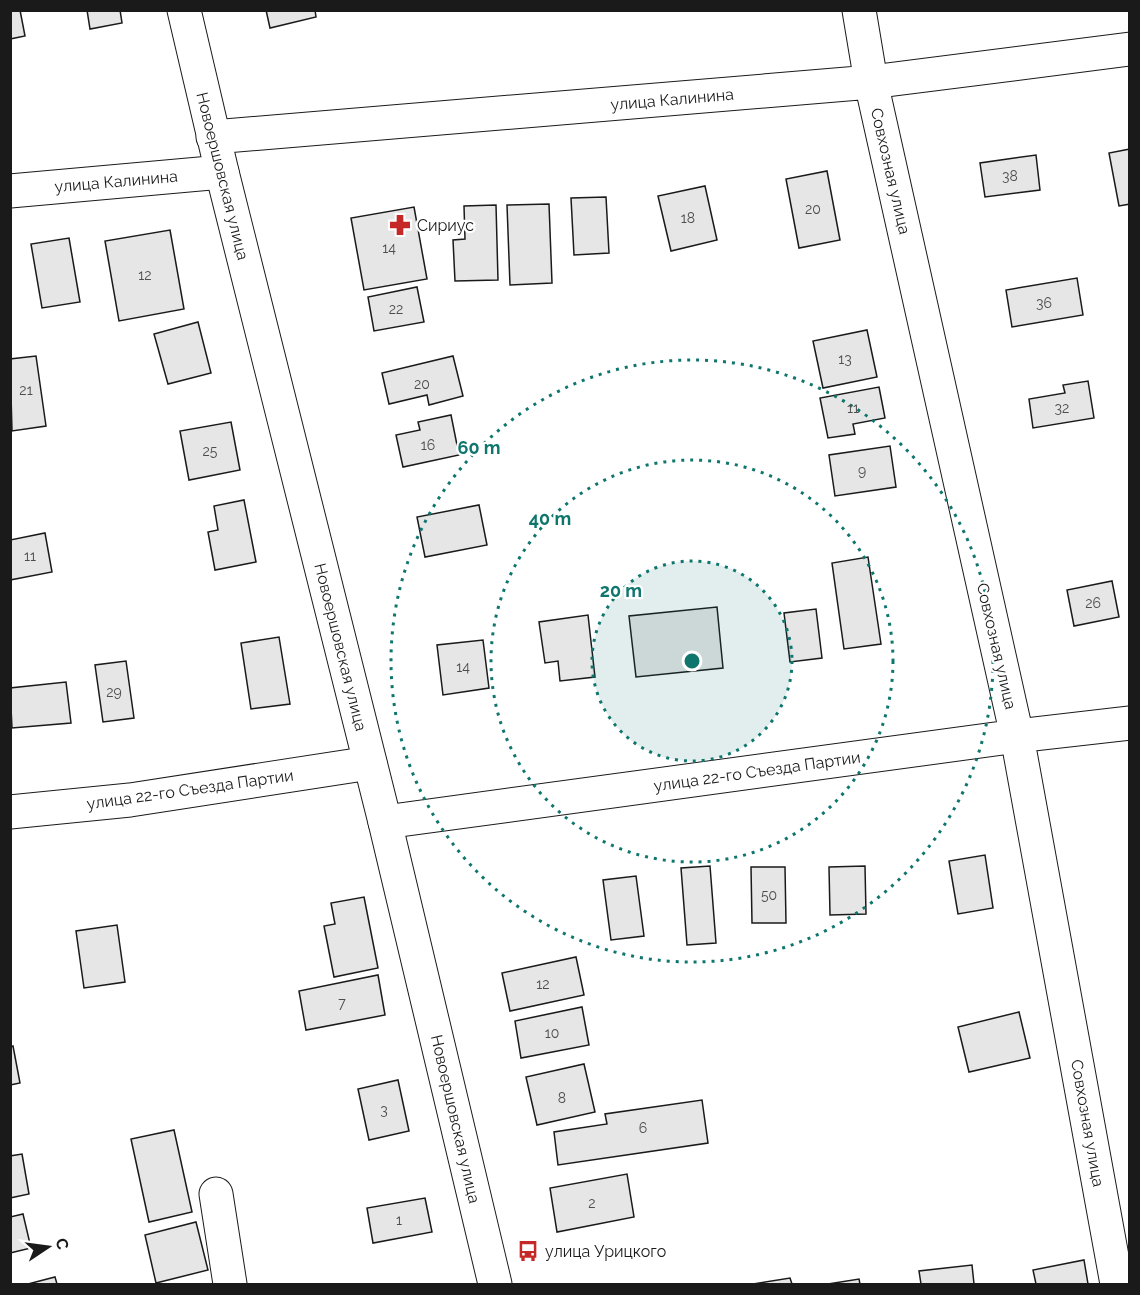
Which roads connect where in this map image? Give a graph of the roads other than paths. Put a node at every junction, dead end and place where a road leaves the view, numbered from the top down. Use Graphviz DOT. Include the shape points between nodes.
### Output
graph roads {
  1 [pos="184,10"];
  2 [pos="858,10"];
  3 [pos="1130,49"];
  4 [pos="871,82"];
  5 [pos="213,137"];
  6 [pos="222,172"];
  7 [pos="10,191"];
  8 [pos="1130,723"];
  9 [pos="1017,736"];
  10 [pos="370,763"];
  11 [pos="10,812"];
  12 [pos="385,822"];
  13 [pos="216,1194"];
  14 [pos="230,1284"];
  15 [pos="495,1284"];
  16 [pos="1117,1284"];
  1 -- 5 [label="street, Новоершовская улица"];
  2 -- 4 [label="street, Совхозная улица"];
  3 -- 4 [label="street, улица Калинина"];
  4 -- 5 [label="street, улица Калинина"];
  4 -- 9 [label="street, Совхозная улица"];
  5 -- 6 [label="street, Новоершовская улица"];
  6 -- 7 [label="street, улица Калинина"];
  6 -- 10 [label="street, Новоершовская улица"];
  8 -- 9 [label="street, улица 22-го Съезда Партии"];
  9 -- 12 [label="street, улица 22-го Съезда Партии"];
  9 -- 16 [label="street, Совхозная улица"];
  10 -- 11 [label="street, улица 22-го Съезда Партии" via="130,800"];
  10 -- 12 [label="street, Новоершовская улица"];
  12 -- 15 [label="street, Новоершовская улица"];
  13 -- 14 [label="street"];
}
